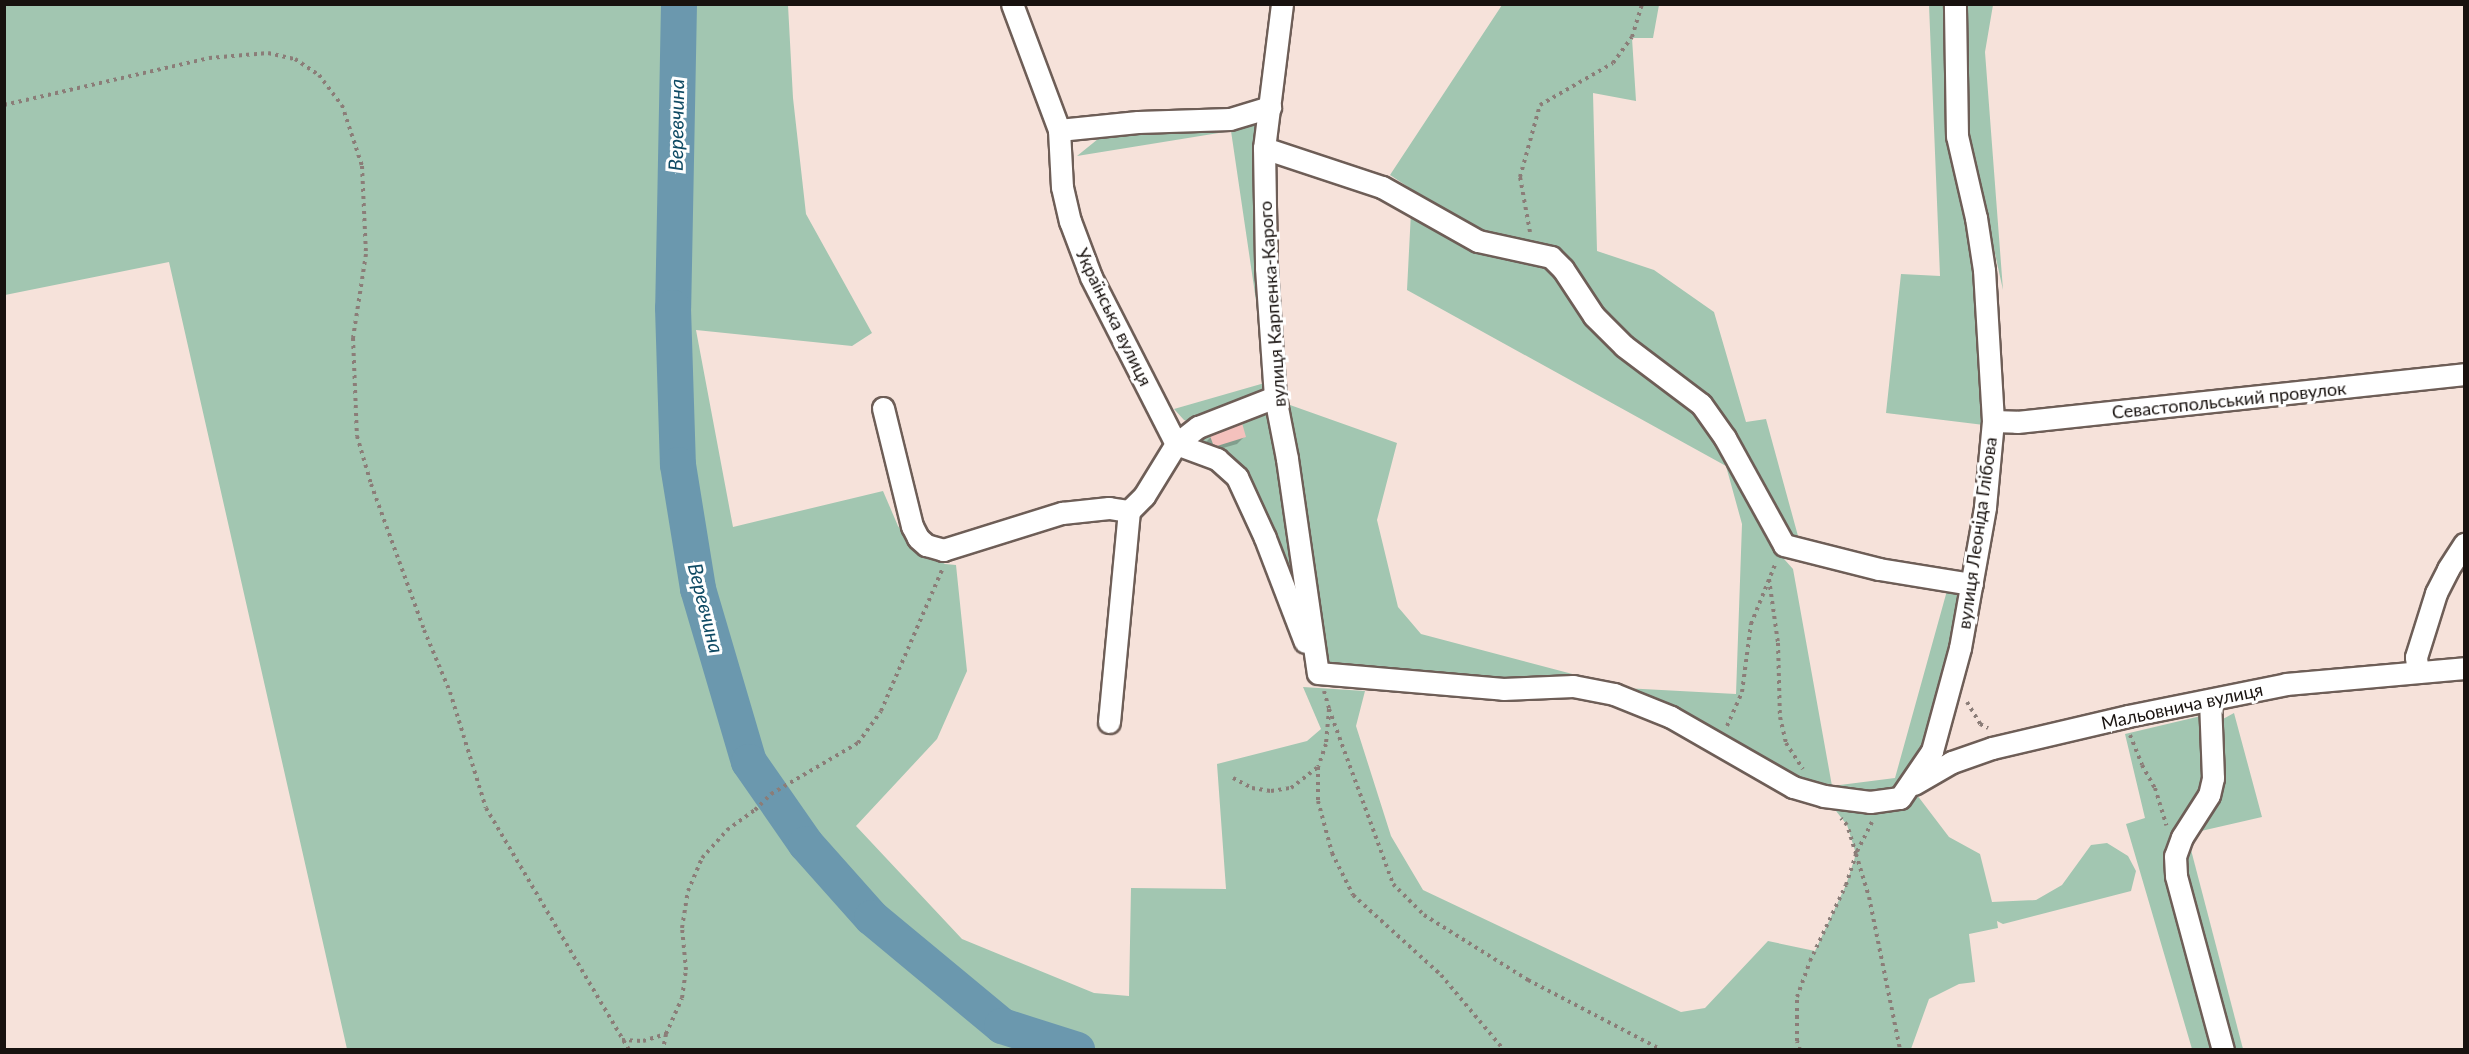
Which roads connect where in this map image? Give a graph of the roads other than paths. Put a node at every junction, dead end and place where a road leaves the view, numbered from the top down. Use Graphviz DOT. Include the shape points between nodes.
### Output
graph roads {
  1 [pos="1012,4"];
  2 [pos="1282,4"];
  3 [pos="1955,4"];
  4 [pos="1270,107"];
  5 [pos="1059,130"];
  6 [pos="1264,148"];
  7 [pos="2464,374"];
  8 [pos="1275,397"];
  9 [pos="883,408"];
  10 [pos="1993,421"];
  11 [pos="1176,444"];
  12 [pos="1129,511"];
  13 [pos="2464,544"];
  14 [pos="1972,584"];
  15 [pos="2464,668"];
  16 [pos="2418,672"];
  17 [pos="1318,673"];
  18 [pos="2211,700"];
  19 [pos="1109,722"];
  20 [pos="1905,792"];
  21 [pos="2223,1050"];
  1 -- 5 [label="street, Українська вулиця"];
  2 -- 4 [label="street, вулиця Карпенка-Карого"];
  3 -- 10 [label="street, вулиця Леоніда Глібова" via="1957,136 1984,270"];
  4 -- 5 [label="street" via="1230,119"];
  4 -- 6 [label="street, вулиця Карпенка-Карого"];
  5 -- 11 [label="street, Українська вулиця" via="1062,187 1070,221 1092,277"];
  6 -- 8 [label="street, вулиця Карпенка-Карого" via="1266,268"];
  6 -- 14 [label="street" via="1383,187 1478,241 1551,257 1594,316 1624,346 1701,404 1725,438 1784,545 1879,569"];
  7 -- 10 [label="street, Севастопольський провулок" via="2017,422"];
  8 -- 11 [label="street" via="1198,427"];
  8 -- 17 [label="street, вулиця Карпенка-Карого"];
  9 -- 12 [label="street" via="909,517 918,538 926,545 953,549 1062,513 1109,508"];
  10 -- 14 [label="street, вулиця Леоніда Глібова" via="1985,507"];
  11 -- 12 [label="street" via="1144,496"];
  11 -- 17 [label="street" via="1217,459 1237,477"];
  12 -- 19 [label="street"];
  13 -- 16 [label="street" via="2436,593 2416,657"];
  14 -- 20 [label="street, вулиця Леоніда Глібова" via="1960,648 1932,751"];
  15 -- 16 [label="street, Мальовнича вулиця"];
  16 -- 18 [label="street, Мальовнича вулиця" via="2286,684"];
  17 -- 20 [label="street" via="1503,689 1573,686 1614,694 1671,717 1793,787 1870,802"];
  18 -- 20 [label="street, Мальовнича вулиця" via="2015,741 1952,762"];
  18 -- 21 [label="street" via="2209,795 2182,837 2175,856 2176,876"];
}
